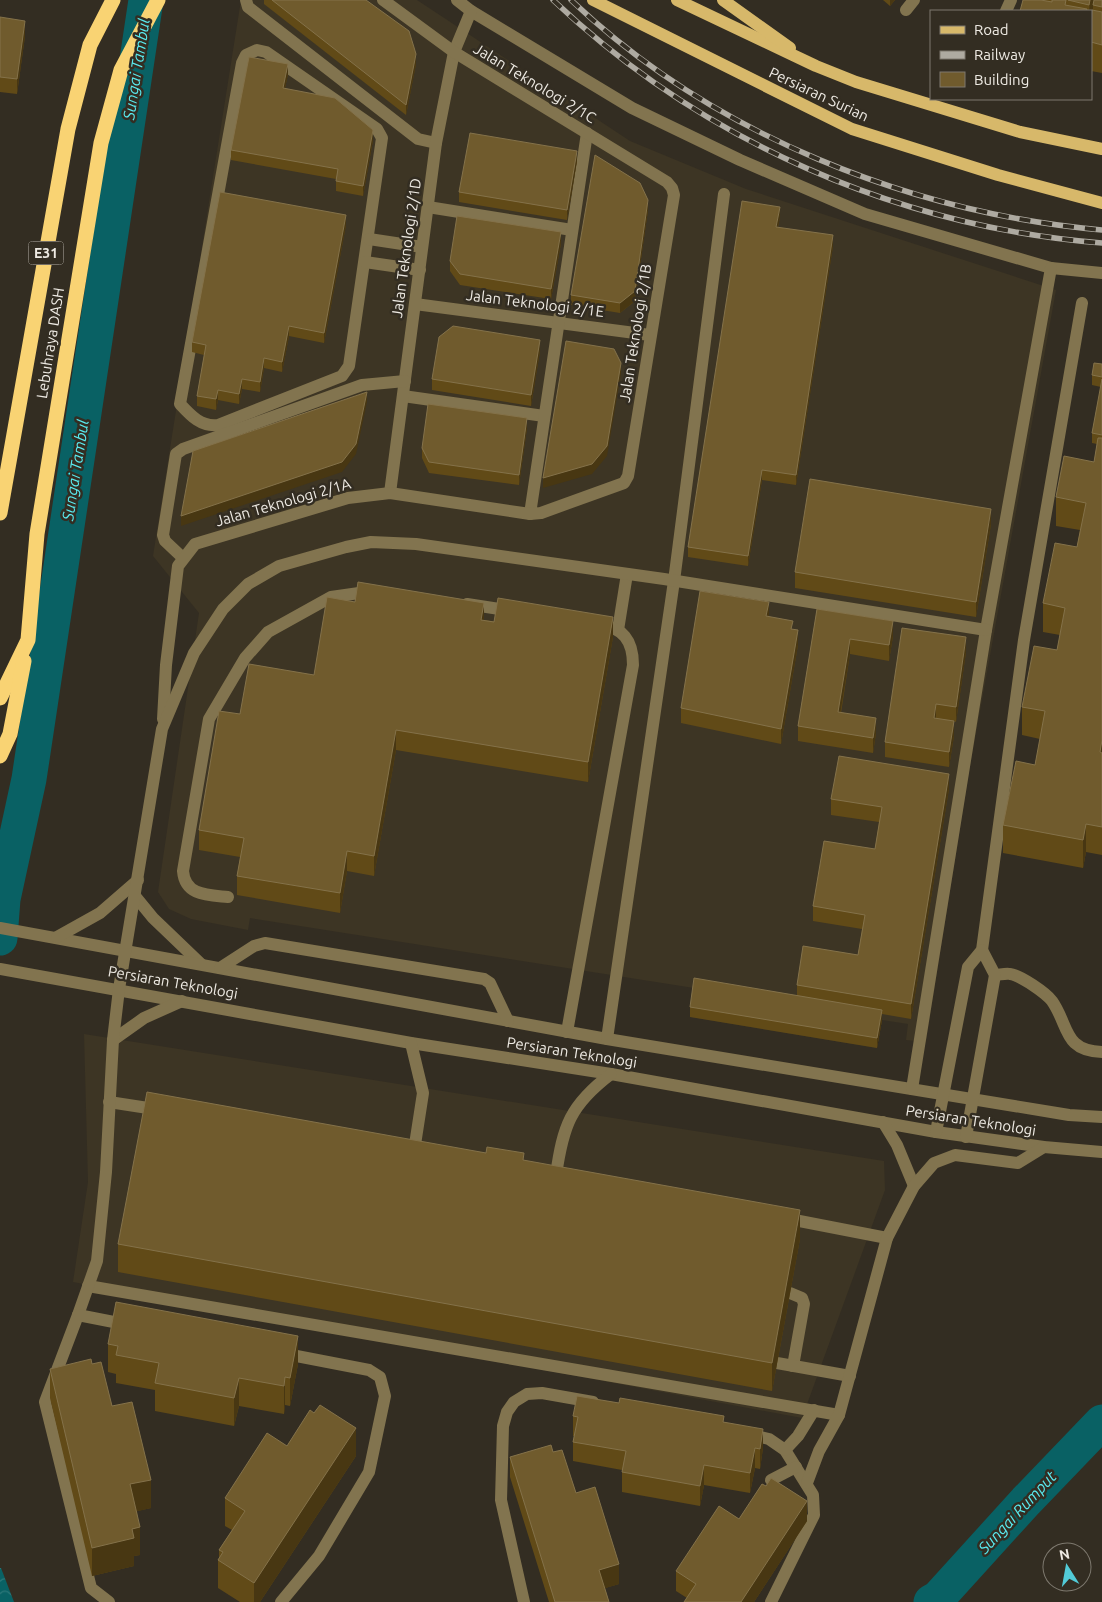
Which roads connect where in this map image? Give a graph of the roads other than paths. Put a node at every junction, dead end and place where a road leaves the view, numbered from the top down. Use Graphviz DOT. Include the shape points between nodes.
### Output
graph roads {
  1 [pos="113,0"];
  2 [pos="158,0"];
  3 [pos="383,0"];
  4 [pos="457,0"];
  5 [pos="677,0"];
  6 [pos="723,0"];
  7 [pos="914,0"];
  8 [pos="598,2"];
  9 [pos="247,4"];
  10 [pos="906,10"];
  11 [pos="471,11"];
  12 [pos="454,52"];
  13 [pos="816,66"];
  14 [pos="586,133"];
  15 [pos="436,144"];
  16 [pos="1102,149"];
  17 [pos="672,188"];
  18 [pos="724,194"];
  19 [pos="1102,203"];
  20 [pos="428,208"];
  21 [pos="572,230"];
  22 [pos="369,239"];
  23 [pos="422,247"];
  24 [pos="365,262"];
  25 [pos="1051,268"];
  26 [pos="420,270"];
  27 [pos="1102,274"];
  28 [pos="1082,303"];
  29 [pos="415,304"];
  30 [pos="558,323"];
  31 [pos="650,335"];
  32 [pos="405,381"];
  33 [pos="403,396"];
  34 [pos="544,416"];
  35 [pos="624,483"];
  36 [pos="390,493"];
  37 [pos="0,513"];
  38 [pos="530,514"];
  39 [pos="183,558"];
  40 [pos="627,574"];
  41 [pos="674,581"];
  42 [pos="390,593"];
  43 [pos="458,603"];
  44 [pos="525,613"];
  45 [pos="583,621"];
  46 [pos="618,630"];
  47 [pos="986,630"];
  48 [pos="28,640"];
  49 [pos="0,698"];
  50 [pos="162,729"];
  51 [pos="0,756"];
  52 [pos="138,880"];
  53 [pos="135,896"];
  54 [pos="228,898"];
  55 [pos="0,928"];
  56 [pos="57,937"];
  57 [pos="125,950"];
  58 [pos="982,950"];
  59 [pos="201,964"];
  60 [pos="220,968"];
  61 [pos="0,969"];
  62 [pos="995,975"];
  63 [pos="119,989"];
  64 [pos="183,1000"];
  65 [pos="508,1021"];
  66 [pos="567,1032"];
  67 [pos="607,1039"];
  68 [pos="113,1040"];
  69 [pos="411,1043"];
  70 [pos="1102,1052"];
  71 [pos="611,1074"];
  72 [pos="912,1089"];
  73 [pos="944,1095"];
  74 [pos="973,1099"];
  75 [pos="110,1102"];
  76 [pos="177,1113"];
  77 [pos="1102,1117"];
  78 [pos="883,1122"];
  79 [pos="936,1132"];
  80 [pos="966,1137"];
  81 [pos="1044,1147"];
  82 [pos="414,1151"];
  83 [pos="1102,1152"];
  84 [pos="556,1175"];
  85 [pos="914,1186"];
  86 [pos="771,1216"];
  87 [pos="887,1238"];
  88 [pos="88,1286"];
  89 [pos="790,1293"];
  90 [pos="78,1315"];
  91 [pos="146,1328"];
  92 [pos="272,1351"];
  93 [pos="777,1364"];
  94 [pos="793,1366"];
  95 [pos="850,1376"];
  96 [pos="608,1405"];
  97 [pos="814,1410"];
  98 [pos="839,1415"];
  99 [pos="731,1431"];
  100 [pos="785,1450"];
  101 [pos="796,1467"];
  102 [pos="771,1480"];
  103 [pos="807,1482"];
  104 [pos="109,1602"];
  105 [pos="281,1602"];
  106 [pos="524,1602"];
  107 [pos="771,1602"];
  1 -- 37 [label="highway, Lebuhraya DASH / E31" via="90,45 68,129"];
  2 -- 48 [label="highway, Lebuhraya DASH / E31" via="121,70 101,143 37,534"];
  3 -- 12 [label="street, Jalan Teknologi 2/1C"];
  4 -- 11 [label="street"];
  5 -- 13 [label="main road, Persiaran Surian"];
  6 -- 13 [label="main road"];
  7 -- 10 [label="street"];
  8 -- 19 [label="main road, Persiaran Surian" via="852,129 998,175"];
  9 -- 15 [label="street" via="418,139"];
  11 -- 12 [label="street, Jalan Teknologi 2/1D"];
  11 -- 25 [label="street" via="632,108 740,160 865,214"];
  12 -- 14 [label="street, Jalan Teknologi 2/1C"];
  12 -- 15 [label="street, Jalan Teknologi 2/1D"];
  13 -- 16 [label="main road, Persiaran Surian" via="856,82 1020,132"];
  14 -- 17 [label="street, Jalan Teknologi 2/1C"];
  14 -- 21 [label="street"];
  15 -- 20 [label="street, Jalan Teknologi 2/1D"];
  17 -- 31 [label="street, Jalan Teknologi 2/1B" via="674,195"];
  18 -- 41 [label="street"];
  20 -- 21 [label="street"];
  20 -- 23 [label="street, Jalan Teknologi 2/1D"];
  21 -- 30 [label="street"];
  22 -- 23 [label="street"];
  22 -- 24 [label="street"];
  22 -- 24 [label="street" via="382,138 377,129 266,52 250,51 242,63 180,404 203,424 218,425 342,376 349,366"];
  23 -- 26 [label="street, Jalan Teknologi 2/1D"];
  24 -- 26 [label="street"];
  25 -- 27 [label="street"];
  25 -- 47 [label="street"];
  26 -- 29 [label="street, Jalan Teknologi 2/1D"];
  28 -- 58 [label="street" via="1024,640"];
  29 -- 30 [label="street, Jalan Teknologi 2/1E"];
  29 -- 32 [label="street, Jalan Teknologi 2/1D"];
  30 -- 31 [label="street, Jalan Teknologi 2/1E"];
  30 -- 34 [label="street"];
  31 -- 35 [label="street, Jalan Teknologi 2/1B" via="628,476"];
  32 -- 33 [label="street, Jalan Teknologi 2/1D"];
  32 -- 39 [label="street" via="362,386 176,454 163,535"];
  33 -- 34 [label="street"];
  33 -- 36 [label="street, Jalan Teknologi 2/1D"];
  34 -- 38 [label="street"];
  35 -- 38 [label="street, Jalan Teknologi 2/1A"];
  36 -- 38 [label="street, Jalan Teknologi 2/1A"];
  36 -- 39 [label="street, Jalan Teknologi 2/1A" via="348,498 195,544"];
  39 -- 50 [label="street" via="178,566"];
  40 -- 41 [label="street"];
  40 -- 46 [label="street"];
  40 -- 50 [label="street" via="416,544 371,542 279,566 248,584 223,609 194,653"];
  41 -- 47 [label="street"];
  41 -- 67 [label="street"];
  42 -- 54 [label="street" via="371,590 331,597 268,632 245,658 209,719 182,871 192,890"];
  43 -- 44 [label="street"];
  45 -- 46 [label="street"];
  46 -- 66 [label="street" via="627,636 633,650 633,665"];
  47 -- 72 [label="street"];
  48 -- 49 [label="highway, Lebuhraya DASH / E31"];
  48 -- 51 [label="highway" via="10,734"];
  50 -- 52 [label="street"];
  52 -- 53 [label="street"];
  52 -- 56 [label="street" via="100,913"];
  53 -- 57 [label="street"];
  53 -- 59 [label="street"];
  55 -- 56 [label="street, Persiaran Teknologi"];
  56 -- 57 [label="street, Persiaran Teknologi"];
  57 -- 59 [label="street, Persiaran Teknologi"];
  57 -- 63 [label="street"];
  58 -- 62 [label="street"];
  58 -- 73 [label="street" via="968,967"];
  59 -- 60 [label="street, Persiaran Teknologi"];
  60 -- 65 [label="street, Persiaran Teknologi"];
  60 -- 65 [label="street" via="254,946 265,943 484,979 490,983"];
  61 -- 63 [label="street, Persiaran Teknologi"];
  62 -- 70 [label="street" via="1011,974 1042,991 1052,1002 1073,1042 1083,1049"];
  62 -- 74 [label="street"];
  63 -- 64 [label="street, Persiaran Teknologi"];
  63 -- 68 [label="street"];
  64 -- 68 [label="street" via="144,1018"];
  64 -- 69 [label="street, Persiaran Teknologi"];
  65 -- 66 [label="street, Persiaran Teknologi"];
  66 -- 67 [label="street, Persiaran Teknologi"];
  67 -- 72 [label="street, Persiaran Teknologi"];
  68 -- 75 [label="street"];
  69 -- 71 [label="street, Persiaran Teknologi"];
  69 -- 82 [label="street" via="422,1093"];
  71 -- 78 [label="street, Persiaran Teknologi"];
  71 -- 84 [label="street" via="581,1100 568,1119"];
  72 -- 73 [label="street, Persiaran Teknologi"];
  73 -- 74 [label="street, Persiaran Teknologi"];
  73 -- 79 [label="street"];
  74 -- 77 [label="street, Persiaran Teknologi" via="1069,1115"];
  74 -- 80 [label="street"];
  75 -- 76 [label="street"];
  75 -- 88 [label="street" via="97,1261"];
  78 -- 79 [label="street, Persiaran Teknologi"];
  78 -- 85 [label="street" via="897,1144"];
  79 -- 80 [label="street, Persiaran Teknologi"];
  80 -- 81 [label="street, Persiaran Teknologi"];
  81 -- 83 [label="street, Persiaran Teknologi"];
  81 -- 85 [label="street" via="1018,1163 955,1155 934,1163"];
  85 -- 87 [label="street"];
  86 -- 87 [label="street"];
  87 -- 95 [label="street"];
  88 -- 90 [label="street"];
  88 -- 97 [label="street"];
  89 -- 94 [label="street" via="802,1298 804,1304"];
  90 -- 91 [label="street"];
  90 -- 104 [label="street" via="44,1402 90,1588"];
  92 -- 105 [label="street" via="369,1370 380,1377 385,1396 369,1472 319,1556"];
  93 -- 94 [label="street"];
  94 -- 95 [label="street"];
  95 -- 98 [label="street"];
  96 -- 106 [label="street" via="542,1393 527,1394 514,1402 507,1412 503,1426 501,1500"];
  97 -- 98 [label="street"];
  97 -- 100 [label="street"];
  98 -- 103 [label="street" via="819,1451"];
  99 -- 100 [label="street" via="769,1439"];
  100 -- 101 [label="street"];
  101 -- 102 [label="street"];
  101 -- 103 [label="street"];
  103 -- 107 [label="street" via="814,1495 814,1515"];
}
